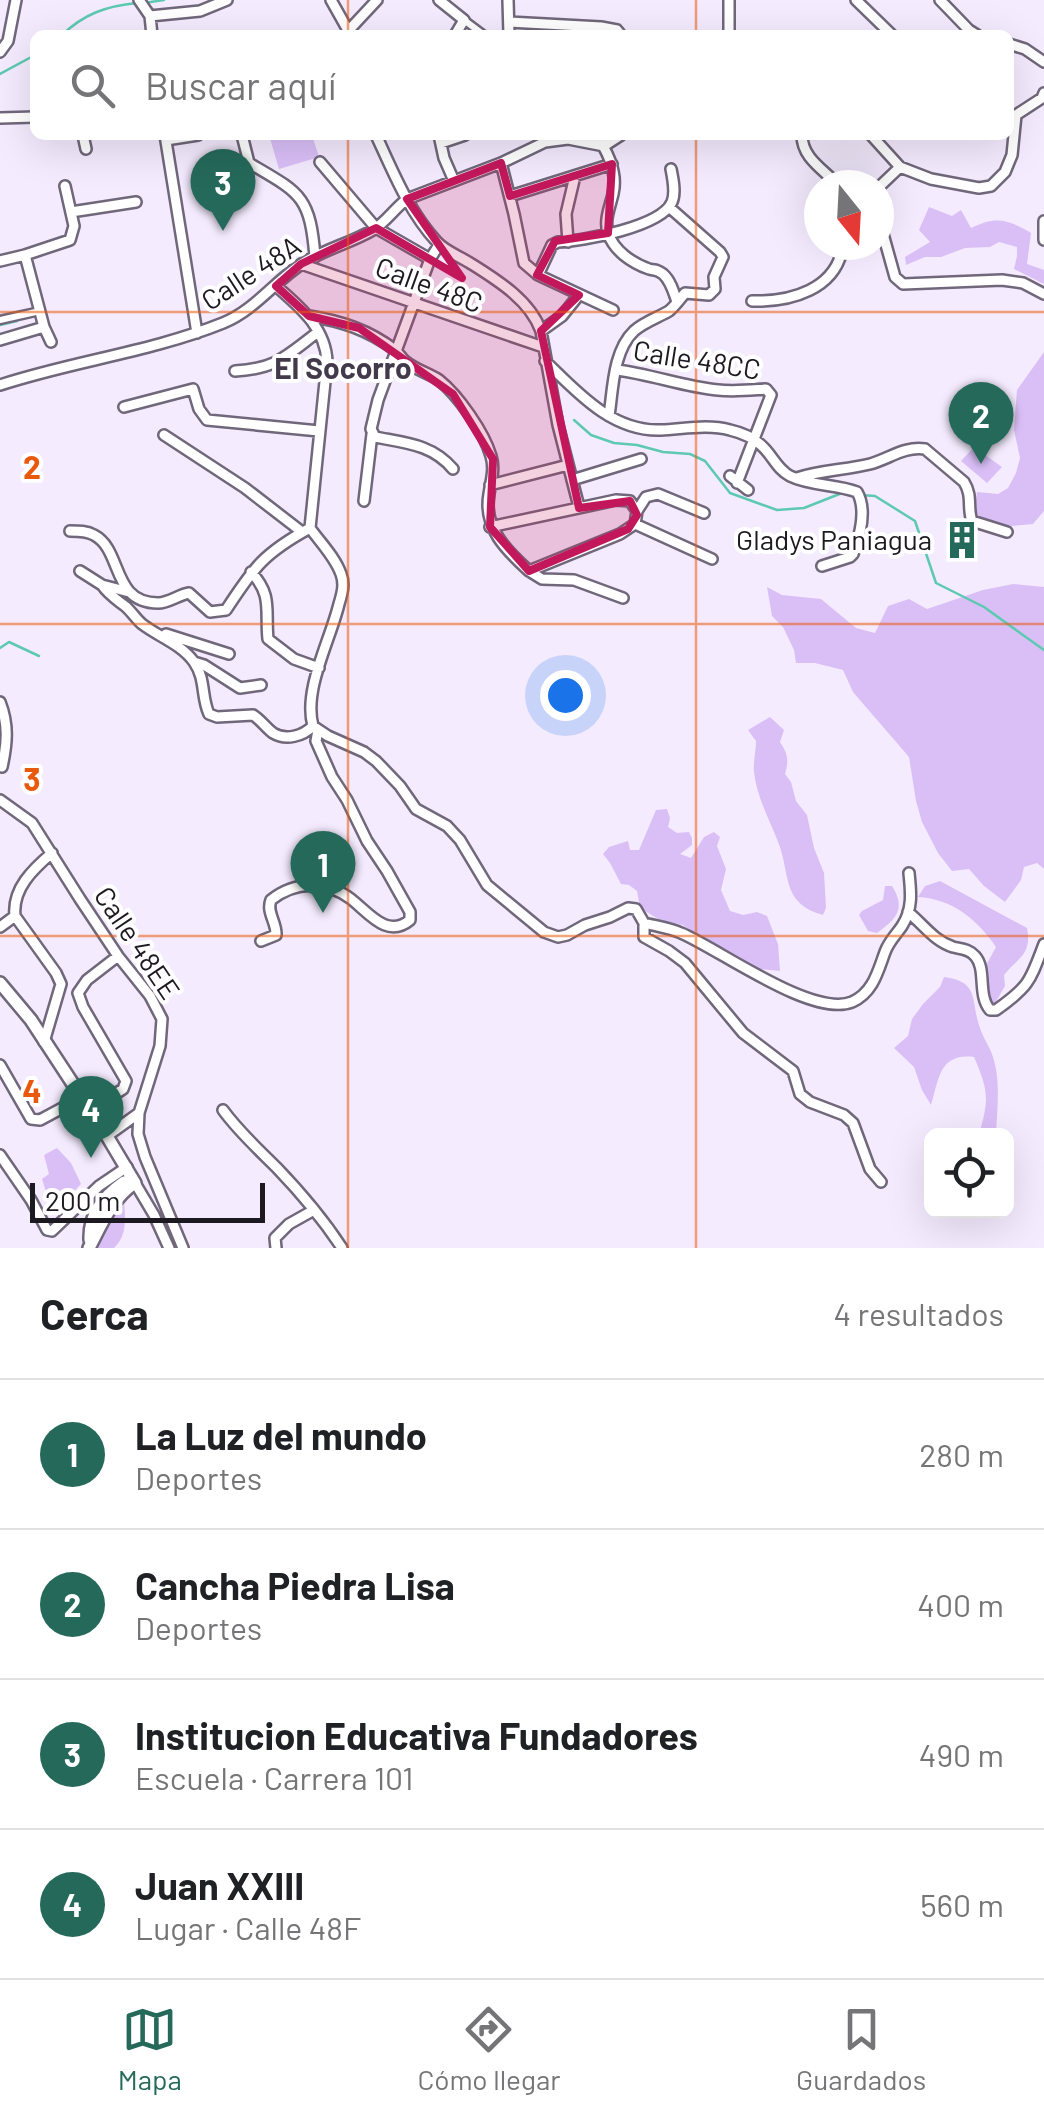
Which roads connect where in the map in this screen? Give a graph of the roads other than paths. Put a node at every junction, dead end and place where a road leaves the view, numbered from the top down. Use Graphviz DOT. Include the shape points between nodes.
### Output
graph roads {
  1 [pos="16,0"];
  2 [pos="227,0"];
  3 [pos="331,0"];
  4 [pos="377,0"];
  5 [pos="440,0"];
  6 [pos="508,0"];
  7 [pos="728,0"];
  8 [pos="856,0"];
  9 [pos="940,0"];
  10 [pos="144,8"];
  11 [pos="464,20"];
  12 [pos="509,22"];
  13 [pos="348,30"];
  14 [pos="351,30"];
  15 [pos="458,30"];
  16 [pos="477,30"];
  17 [pos="508,30"];
  18 [pos="617,30"];
  19 [pos="729,30"];
  20 [pos="887,30"];
  21 [pos="969,30"];
  22 [pos="1014,46"];
  23 [pos="1,51"];
  24 [pos="1044,62"];
  25 [pos="1043,99"];
  26 [pos="30,117"];
  27 [pos="0,118"];
  28 [pos="1014,136"];
  29 [pos="84,140"];
  30 [pos="166,140"];
  31 [pos="243,140"];
  32 [pos="378,140"];
  33 [pos="440,140"];
  34 [pos="554,140"];
  35 [pos="579,140"];
  36 [pos="600,140"];
  37 [pos="613,140"];
  38 [pos="803,140"];
  39 [pos="876,140"];
  40 [pos="1014,140"];
  41 [pos="604,146"];
  42 [pos="86,149"];
  43 [pos="320,162"];
  44 [pos="501,163"];
  45 [pos="612,164"];
  46 [pos="900,167"];
  47 [pos="672,169"];
  48 [pos="824,170"];
  49 [pos="894,172"];
  50 [pos="575,176"];
  51 [pos="454,182"];
  52 [pos="65,186"];
  53 [pos="510,196"];
  54 [pos="407,199"];
  55 [pos="136,202"];
  56 [pos="669,207"];
  57 [pos="72,212"];
  58 [pos="1044,220"];
  59 [pos="376,228"];
  60 [pos="608,234"];
  61 [pos="1044,240"];
  62 [pos="568,242"];
  63 [pos="439,244"];
  64 [pos="25,256"];
  65 [pos="316,256"];
  66 [pos="430,259"];
  67 [pos="838,260"];
  68 [pos="890,260"];
  69 [pos="0,261"];
  70 [pos="301,264"];
  71 [pos="538,275"];
  72 [pos="276,286"];
  73 [pos="1044,294"];
  74 [pos="579,295"];
  75 [pos="752,301"];
  76 [pos="415,302"];
  77 [pos="677,303"];
  78 [pos="613,310"];
  79 [pos="40,312"];
  80 [pos="310,316"];
  81 [pos="0,320"];
  82 [pos="44,327"];
  83 [pos="541,331"];
  84 [pos="318,332"];
  85 [pos="198,333"];
  86 [pos="0,340"];
  87 [pos="51,342"];
  88 [pos="543,348"];
  89 [pos="398,351"];
  90 [pos="546,361"];
  91 [pos="616,370"];
  92 [pos="235,371"];
  93 [pos="0,385"];
  94 [pos="124,407"];
  95 [pos="610,416"];
  96 [pos="319,431"];
  97 [pos="164,435"];
  98 [pos="376,436"];
  99 [pos="753,438"];
  100 [pos="641,459"];
  101 [pos="568,465"];
  102 [pos="452,469"];
  103 [pos="796,478"];
  104 [pos="492,480"];
  105 [pos="572,480"];
  106 [pos="748,490"];
  107 [pos="364,501"];
  108 [pos="579,508"];
  109 [pos="637,511"];
  110 [pos="704,513"];
  111 [pos="634,524"];
  112 [pos="306,530"];
  113 [pos="70,531"];
  114 [pos="493,531"];
  115 [pos="1007,532"];
  116 [pos="712,560"];
  117 [pos="822,566"];
  118 [pos="530,571"];
  119 [pos="80,572"];
  120 [pos="251,572"];
  121 [pos="102,585"];
  122 [pos="129,592"];
  123 [pos="623,598"];
  124 [pos="153,631"];
  125 [pos="228,654"];
  126 [pos="194,662"];
  127 [pos="319,668"];
  128 [pos="261,685"];
  129 [pos="0,702"];
  130 [pos="315,728"];
  131 [pos="2,767"];
  132 [pos="0,800"];
  133 [pos="52,852"];
  134 [pos="909,874"];
  135 [pos="908,912"];
  136 [pos="16,916"];
  137 [pos="644,923"];
  138 [pos="0,927"];
  139 [pos="261,941"];
  140 [pos="1044,944"];
  141 [pos="118,956"];
  142 [pos="0,983"];
  143 [pos="44,1042"];
  144 [pos="0,1065"];
  145 [pos="81,1098"];
  146 [pos="223,1110"];
  147 [pos="90,1112"];
  148 [pos="140,1113"];
  149 [pos="108,1136"];
  150 [pos="0,1155"];
  151 [pos="131,1176"];
  152 [pos="880,1182"];
  153 [pos="314,1210"];
  154 [pos="89,1247"];
  155 [pos="169,1248"];
  156 [pos="183,1248"];
  157 [pos="276,1248"];
  158 [pos="342,1248"];
  1 -- 23 [label="street"];
  2 -- 10 [label="street" via="200,11"];
  3 -- 13 [label="street"];
  4 -- 14 [label="street"];
  5 -- 11 [label="street"];
  6 -- 12 [label="street"];
  7 -- 19 [label="street"];
  8 -- 20 [label="street"];
  9 -- 21 [label="street"];
  11 -- 15 [label="street"];
  11 -- 16 [label="street"];
  12 -- 17 [label="street"];
  12 -- 18 [label="street"];
  22 -- 24 [label="street"];
  25 -- 28 [label="street" via="1016,116"];
  26 -- 27 [label="street"];
  29 -- 42 [label="street"];
  30 -- 85 [label="street"];
  31 -- 65 [label="street" via="249,163 306,205"];
  32 -- 54 [label="street"];
  33 -- 51 [label="street"];
  34 -- 44 [label="street, Calle 48A"];
  35 -- 41 [label="street, Calle 48A"];
  36 -- 41 [label="street"];
  37 -- 41 [label="street"];
  38 -- 48 [label="street" via="810,160"];
  39 -- 46 [label="street"];
  40 -- 46 [label="street" via="1005,172 991,186 967,188"];
  41 -- 45 [label="street"];
  43 -- 59 [label="street"];
  44 -- 51 [label="street, Calle 48A"];
  44 -- 53 [label="street"];
  45 -- 50 [label="street"];
  45 -- 60 [label="street"];
  46 -- 49 [label="street"];
  47 -- 56 [label="street"];
  50 -- 53 [label="street"];
  50 -- 62 [label="street"];
  51 -- 54 [label="street, Calle 48A"];
  52 -- 57 [label="street"];
  53 -- 71 [label="street" via="524,263"];
  54 -- 59 [label="street, Calle 48A"];
  54 -- 63 [label="street"];
  55 -- 57 [label="street"];
  56 -- 60 [label="street"];
  56 -- 77 [label="street" via="722,257 713,293 685,293"];
  57 -- 64 [label="street" via="70,240"];
  58 -- 61 [label="street"];
  59 -- 65 [label="street, Calle 48A"];
  59 -- 66 [label="street"];
  60 -- 62 [label="street"];
  60 -- 77 [label="street" via="620,252 666,277"];
  62 -- 71 [label="street" via="552,245"];
  63 -- 66 [label="street"];
  63 -- 83 [label="street" via="528,306"];
  64 -- 69 [label="street"];
  64 -- 79 [label="street"];
  65 -- 70 [label="street, Calle 48A"];
  66 -- 76 [label="street"];
  67 -- 75 [label="street" via="808,292"];
  68 -- 73 [label="street" via="903,284 1002,280"];
  70 -- 72 [label="street, Calle 48A"];
  70 -- 76 [label="street, Calle 48C"];
  71 -- 74 [label="street"];
  72 -- 80 [label="street"];
  72 -- 85 [label="street, Calle 48A" via="229,321"];
  74 -- 78 [label="street"];
  74 -- 83 [label="street"];
  76 -- 88 [label="street, Calle 48C"];
  76 -- 89 [label="street"];
  77 -- 91 [label="street" via="635,330"];
  79 -- 81 [label="street"];
  79 -- 82 [label="street"];
  80 -- 84 [label="street"];
  80 -- 89 [label="street" via="348,324"];
  82 -- 86 [label="street"];
  82 -- 87 [label="street"];
  83 -- 88 [label="street"];
  84 -- 92 [label="street" via="274,364"];
  84 -- 96 [label="street" via="327,354"];
  85 -- 93 [label="street, Calle 48A"];
  88 -- 90 [label="street"];
  89 -- 98 [label="street" via="378,400 371,429"];
  89 -- 104 [label="street" via="453,394 493,459"];
  90 -- 95 [label="street"];
  90 -- 101 [label="street"];
  91 -- 95 [label="street"];
  91 -- 99 [label="street, Calle 48CC" via="720,390 766,389 771,395"];
  94 -- 96 [label="street" via="193,389 207,420"];
  95 -- 99 [label="street" via="648,429 720,427"];
  96 -- 112 [label="street"];
  97 -- 112 [label="street"];
  98 -- 102 [label="street" via="435,452"];
  98 -- 107 [label="street"];
  99 -- 103 [label="street"];
  99 -- 106 [label="street" via="734,480"];
  100 -- 105 [label="street"];
  101 -- 104 [label="street"];
  101 -- 105 [label="street"];
  103 -- 115 [label="street" via="924,448 964,482 972,521"];
  103 -- 117 [label="street" via="860,497 853,554"];
  104 -- 114 [label="street" via="487,504"];
  105 -- 108 [label="street"];
  108 -- 109 [label="street" via="625,499"];
  108 -- 114 [label="street"];
  109 -- 110 [label="street" via="646,497 658,494"];
  109 -- 111 [label="street"];
  111 -- 116 [label="street"];
  111 -- 118 [label="street"];
  112 -- 120 [label="street"];
  112 -- 127 [label="street" via="342,577"];
  113 -- 122 [label="street" via="101,540"];
  114 -- 118 [label="street"];
  118 -- 123 [label="street"];
  119 -- 121 [label="street"];
  120 -- 122 [label="street" via="226,610 210,612 189,593 163,603"];
  120 -- 127 [label="street" via="263,584 268,639"];
  121 -- 122 [label="street"];
  121 -- 124 [label="street"];
  124 -- 125 [label="street"];
  124 -- 126 [label="street"];
  126 -- 128 [label="street" via="236,686"];
  126 -- 130 [label="street" via="209,714 253,715 276,735 294,737"];
  127 -- 130 [label="street" via="310,698"];
  129 -- 131 [label="street" via="8,742"];
  130 -- 137 [label="street" via="376,761 416,808 460,840 487,885 544,932 567,935 628,908"];
  130 -- 139 [label="street" via="332,777 410,920 395,928 340,893 300,884 271,900 276,936"];
  132 -- 133 [label="street, Calle 48EE" via="28,818"];
  133 -- 136 [label="street" via="19,892"];
  133 -- 141 [label="street, Calle 48EE"];
  134 -- 135 [label="street"];
  135 -- 137 [label="street" via="873,984 860,998 836,1004 770,982 680,933"];
  135 -- 140 [label="street" via="938,940 976,958 990,1010 1026,986"];
  136 -- 138 [label="street"];
  136 -- 143 [label="street" via="60,984"];
  137 -- 152 [label="street" via="644,937 685,963 743,1033 792,1071 800,1094 853,1123"];
  141 -- 147 [label="street" via="78,993 126,1081"];
  141 -- 148 [label="street, Calle 48EE" via="162,1019"];
  142 -- 143 [label="street"];
  143 -- 145 [label="street"];
  144 -- 145 [label="street" via="31,1120"];
  145 -- 147 [label="street"];
  146 -- 153 [label="street"];
  147 -- 149 [label="street"];
  148 -- 149 [label="street"];
  148 -- 156 [label="street, Calle 48EE" via="144,1157"];
  149 -- 151 [label="street"];
  150 -- 151 [label="street" via="46,1230 99,1186"];
  151 -- 154 [label="street" via="96,1209"];
  151 -- 155 [label="street"];
  153 -- 157 [label="street" via="284,1228"];
  153 -- 158 [label="street"];
}
